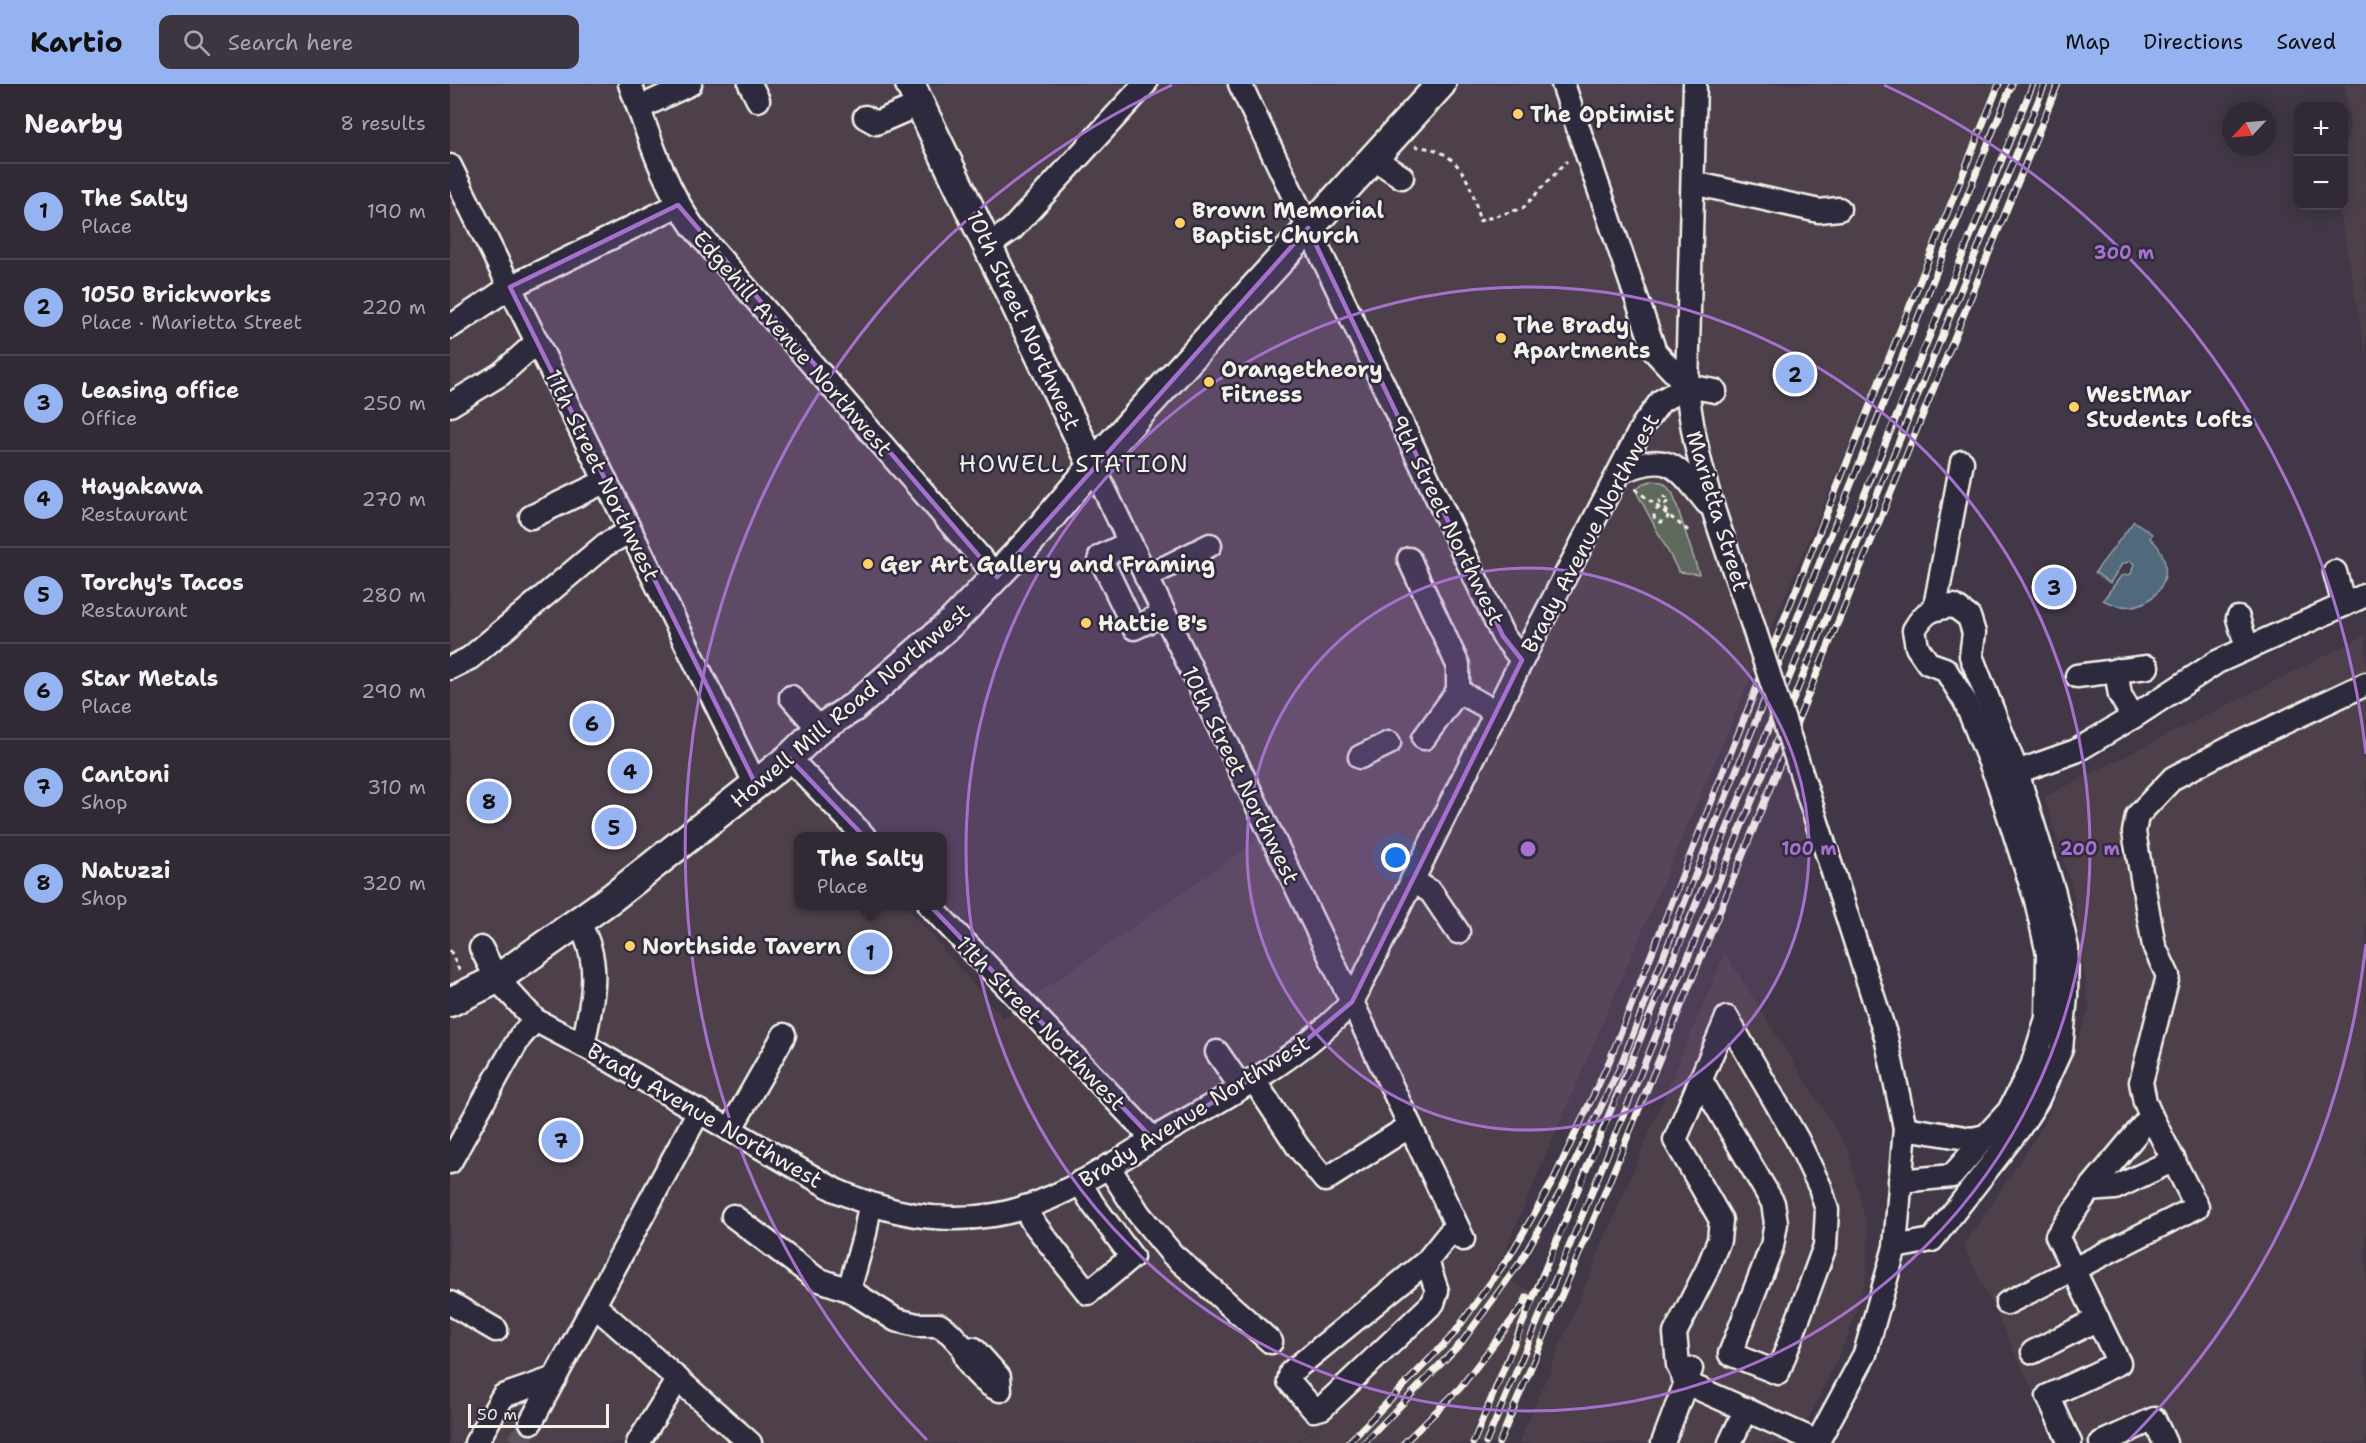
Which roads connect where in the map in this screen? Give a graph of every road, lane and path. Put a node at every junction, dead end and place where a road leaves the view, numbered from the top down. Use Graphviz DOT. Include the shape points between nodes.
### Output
graph roads {
  1 [pos="630,84"];
  2 [pos="690,84"];
  3 [pos="1146,84"];
  4 [pos="1442,84"];
  5 [pos="1563,84"];
  6 [pos="1695,84"];
  7 [pos="1244,86"];
  8 [pos="917,90"];
  9 [pos="639,108"];
  10 [pos="865,117"];
  11 [pos="1413,146"];
  12 [pos="1572,156"];
  13 [pos="1373,158"];
  14 [pos="450,166"];
  15 [pos="1402,177"];
  16 [pos="1693,183"];
  17 [pos="458,201"];
  18 [pos="678,205"];
  19 [pos="1839,209"];
  20 [pos="1308,228"];
  21 [pos="988,246"];
  22 [pos="510,287"];
  23 [pos="450,327"];
  24 [pos="537,342"];
  25 [pos="1686,386"];
  26 [pos="1715,391"];
  27 [pos="450,405"];
  28 [pos="1962,462"];
  29 [pos="1093,466"];
  30 [pos="606,480"];
  31 [pos="1626,480"];
  32 [pos="1661,507"];
  33 [pos="1713,510"];
  34 [pos="1668,515"];
  35 [pos="531,517"];
  36 [pos="631,531"];
  37 [pos="1690,532"];
  38 [pos="1129,543"];
  39 [pos="1209,545"];
  40 [pos="1409,559"];
  41 [pos="2334,572"];
  42 [pos="997,577"];
  43 [pos="1146,577"];
  44 [pos="2366,595"];
  45 [pos="2344,605"];
  46 [pos="1935,608"];
  47 [pos="1164,614"];
  48 [pos="2238,618"];
  49 [pos="2247,648"];
  50 [pos="1522,660"];
  51 [pos="2147,667"];
  52 [pos="450,668"];
  53 [pos="2116,670"];
  54 [pos="2077,676"];
  55 [pos="2366,684"];
  56 [pos="1458,691"];
  57 [pos="791,697"];
  58 [pos="1496,712"];
  59 [pos="2133,717"];
  60 [pos="819,729"];
  61 [pos="1424,738"];
  62 [pos="1389,743"];
  63 [pos="1360,757"];
  64 [pos="789,758"];
  65 [pos="2007,777"];
  66 [pos="756,785"];
  67 [pos="859,832"];
  68 [pos="1412,880"];
  69 [pos="934,910"];
  70 [pos="578,923"];
  71 [pos="1458,932"];
  72 [pos="481,948"];
  73 [pos="450,950"];
  74 [pos="460,972"];
  75 [pos="497,979"];
  76 [pos="450,1002"];
  77 [pos="1352,1002"];
  78 [pos="535,1020"];
  79 [pos="784,1035"];
  80 [pos="583,1045"];
  81 [pos="1217,1052"];
  82 [pos="1701,1080"];
  83 [pos="1247,1083"];
  84 [pos="699,1111"];
  85 [pos="2151,1116"];
  86 [pos="1410,1126"];
  87 [pos="1905,1128"];
  88 [pos="730,1130"];
  89 [pos="1986,1136"];
  90 [pos="1153,1139"];
  91 [pos="2174,1160"];
  92 [pos="450,1162"];
  93 [pos="1108,1166"];
  94 [pos="1952,1176"];
  95 [pos="1900,1181"];
  96 [pos="1080,1182"];
  97 [pos="2089,1191"];
  98 [pos="1966,1196"];
  99 [pos="870,1205"];
  100 [pos="1025,1207"];
  101 [pos="733,1216"];
  102 [pos="1895,1247"];
  103 [pos="1427,1261"];
  104 [pos="2074,1270"];
  105 [pos="849,1290"];
  106 [pos="450,1303"];
  107 [pos="2007,1303"];
  108 [pos="594,1305"];
  109 [pos="2098,1319"];
  110 [pos="496,1330"];
  111 [pos="1271,1342"];
  112 [pos="964,1348"];
  113 [pos="2033,1352"];
  114 [pos="555,1377"];
  115 [pos="678,1379"];
  116 [pos="1686,1383"];
  117 [pos="1746,1409"];
  118 [pos="531,1422"];
  119 [pos="476,1443"];
  120 [pos="638,1443"];
  121 [pos="750,1443"];
  122 [pos="1663,1443"];
  123 [pos="1730,1443"];
  124 [pos="1817,1443"];
  125 [pos="2070,1443"];
  126 [pos="2101,1443"];
  127 [pos="2166,1443"];
  1 -- 9 [label="street, Edgehill Avenue Northwest"];
  2 -- 9 [label="street"];
  3 -- 21 [label="street" via="1012,229"];
  4 -- 13 [label="main road, Howell Mill Road Northwest"];
  5 -- 25 [label="street" via="1655,352"];
  6 -- 16 [label="street, Marietta Street"];
  7 -- 20 [label="street, 9th Street Northwest"];
  8 -- 10 [label="street" via="876,123"];
  8 -- 21 [label="main road, 10th Street Northwest"];
  9 -- 18 [label="street, Edgehill Avenue Northwest"];
  11 -- 12 [label="path" via="1437,151 1451,159 1471,185 1479,221 1523,208"];
  13 -- 15 [label="street"];
  13 -- 20 [label="main road, Howell Mill Road Northwest"];
  14 -- 17 [label="street, 11th Street Northwest"];
  16 -- 19 [label="street" via="1819,211"];
  16 -- 25 [label="street, Marietta Street"];
  17 -- 22 [label="street, 11th Street Northwest"];
  18 -- 22 [label="street"];
  18 -- 42 [label="street, Edgehill Avenue Northwest"];
  20 -- 29 [label="main road, Howell Mill Road Northwest"];
  20 -- 50 [label="street, 9th Street Northwest" via="1503,636"];
  21 -- 29 [label="main road, 10th Street Northwest"];
  22 -- 23 [label="street"];
  22 -- 24 [label="street, 11th Street Northwest"];
  24 -- 27 [label="street" via="501,374"];
  24 -- 30 [label="street, 11th Street Northwest"];
  25 -- 26 [label="street"];
  25 -- 31 [label="street, Brady Avenue Northwest" via="1661,401 1643,425"];
  25 -- 33 [label="street, Marietta Street" via="1697,457"];
  28 -- 46 [label="street"];
  29 -- 38 [label="street, 10th Street Northwest"];
  29 -- 42 [label="main road, Howell Mill Road Northwest"];
  30 -- 35 [label="street"];
  30 -- 36 [label="street, 11th Street Northwest"];
  31 -- 32 [label="path"];
  31 -- 33 [label="street" via="1636,465 1672,464"];
  31 -- 50 [label="street, Brady Avenue Northwest"];
  32 -- 34 [label="path"];
  32 -- 34 [label="path" via="1654,513 1658,521 1665,521"];
  33 -- 87 [label="street, Marietta Street, bridge" via="1886,1037"];
  34 -- 37 [label="path"];
  36 -- 52 [label="street" via="605,545 470,658"];
  36 -- 66 [label="street, 11th Street Northwest"];
  38 -- 43 [label="street, 10th Street Northwest"];
  38 -- 47 [label="street" via="1100,557 1134,628"];
  39 -- 43 [label="street"];
  40 -- 56 [label="street" via="1458,665"];
  41 -- 45 [label="street"];
  42 -- 60 [label="main road, Howell Mill Road Northwest" via="910,660 854,707"];
  43 -- 47 [label="street, 10th Street Northwest"];
  44 -- 45 [label="street"];
  45 -- 49 [label="street"];
  46 -- 65 [label="street" via="1954,606 1969,617 1974,633 1971,656"];
  46 -- 65 [label="street" via="1922,617 1914,630 1917,647 1928,663 1945,669"];
  47 -- 77 [label="street, 10th Street Northwest"];
  48 -- 49 [label="street"];
  49 -- 59 [label="street" via="2217,662"];
  50 -- 58 [label="street, Brady Avenue Northwest"];
  51 -- 53 [label="street"];
  53 -- 54 [label="street"];
  53 -- 59 [label="street" via="2120,695"];
  55 -- 85 [label="street" via="2173,778 2137,816 2134,832 2154,946 2168,976 2141,1082"];
  56 -- 58 [label="street"];
  56 -- 61 [label="street"];
  57 -- 60 [label="street"];
  58 -- 68 [label="street, Brady Avenue Northwest" via="1418,848"];
  59 -- 65 [label="street" via="2076,751"];
  60 -- 64 [label="main road, Howell Mill Road Northwest"];
  62 -- 63 [label="street"];
  64 -- 66 [label="main road, Howell Mill Road Northwest"];
  64 -- 67 [label="street"];
  65 -- 89 [label="street" via="2048,954 2047,1018 2032,1066 2009,1111"];
  65 -- 98 [label="street" via="2054,892 2067,948 2061,1049 2037,1101"];
  66 -- 70 [label="main road, Howell Mill Road Northwest"];
  68 -- 71 [label="street" via="1431,892"];
  68 -- 77 [label="street, Brady Avenue Northwest"];
  69 -- 90 [label="street, 11th Street Northwest"];
  70 -- 75 [label="main road, Howell Mill Road Northwest"];
  70 -- 80 [label="street" via="593,957 592,1002"];
  72 -- 75 [label="street, Brady Avenue Northwest"];
  73 -- 74 [label="path"];
  75 -- 76 [label="main road, Howell Mill Road Northwest"];
  75 -- 78 [label="street, Brady Avenue Northwest"];
  77 -- 83 [label="street, Brady Avenue Northwest" via="1333,1022"];
  77 -- 86 [label="street, 10th Street Northwest"];
  78 -- 80 [label="street, Brady Avenue Northwest"];
  78 -- 92 [label="street" via="520,1037"];
  79 -- 88 [label="street"];
  80 -- 84 [label="street, Brady Avenue Northwest"];
  81 -- 83 [label="street"];
  82 -- 82 [label="street" via="1727,1018 1797,1139 1827,1210 1826,1246 1778,1373 1730,1354 1772,1246 1776,1223 1773,1203"];
  82 -- 116 [label="street" via="1676,1140 1721,1220 1719,1240 1682,1319 1692,1363"];
  83 -- 86 [label="street" via="1325,1180"];
  83 -- 90 [label="street, Brady Avenue Northwest"];
  84 -- 88 [label="street, Brady Avenue Northwest"];
  84 -- 108 [label="street"];
  85 -- 91 [label="street"];
  85 -- 97 [label="street"];
  86 -- 103 [label="street, 10th Street Northwest" via="1460,1232"];
  87 -- 89 [label="street" via="1972,1138"];
  87 -- 95 [label="street, Marietta Street"];
  88 -- 99 [label="street, Brady Avenue Northwest" via="835,1190"];
  89 -- 94 [label="street"];
  90 -- 93 [label="street, Brady Avenue Northwest"];
  91 -- 97 [label="street" via="2115,1188"];
  91 -- 104 [label="street" via="2197,1207"];
  93 -- 96 [label="street, Brady Avenue Northwest"];
  93 -- 111 [label="street" via="1139,1214 1172,1254"];
  94 -- 95 [label="street"];
  94 -- 98 [label="street"];
  95 -- 102 [label="street, Marietta Street"];
  96 -- 100 [label="street, Brady Avenue Northwest"];
  96 -- 100 [label="street" via="1132,1257 1088,1293"];
  97 -- 104 [label="street" via="2057,1236"];
  98 -- 102 [label="street" via="1932,1240"];
  99 -- 100 [label="street, Brady Avenue Northwest" via="937,1218 996,1215"];
  99 -- 105 [label="street"];
  101 -- 105 [label="street" via="817,1279"];
  102 -- 124 [label="street, Marietta Street" via="1865,1354"];
  103 -- 103 [label="street" via="1291,1372 1289,1382 1314,1410 1322,1408 1433,1303 1437,1291"];
  104 -- 107 [label="street"];
  104 -- 109 [label="street"];
  105 -- 112 [label="street" via="896,1320 917,1325 939,1324"];
  106 -- 110 [label="street"];
  108 -- 114 [label="street"];
  108 -- 115 [label="street"];
  109 -- 113 [label="street"];
  109 -- 125 [label="street" via="2119,1363 2048,1396"];
  114 -- 118 [label="street"];
  114 -- 119 [label="street" via="503,1396"];
  115 -- 120 [label="street"];
  115 -- 121 [label="street"];
  116 -- 117 [label="street" via="1725,1390"];
  116 -- 122 [label="street"];
  117 -- 123 [label="street"];
  117 -- 124 [label="street"];
  126 -- 127 [label="street" via="2154,1419"];
}
